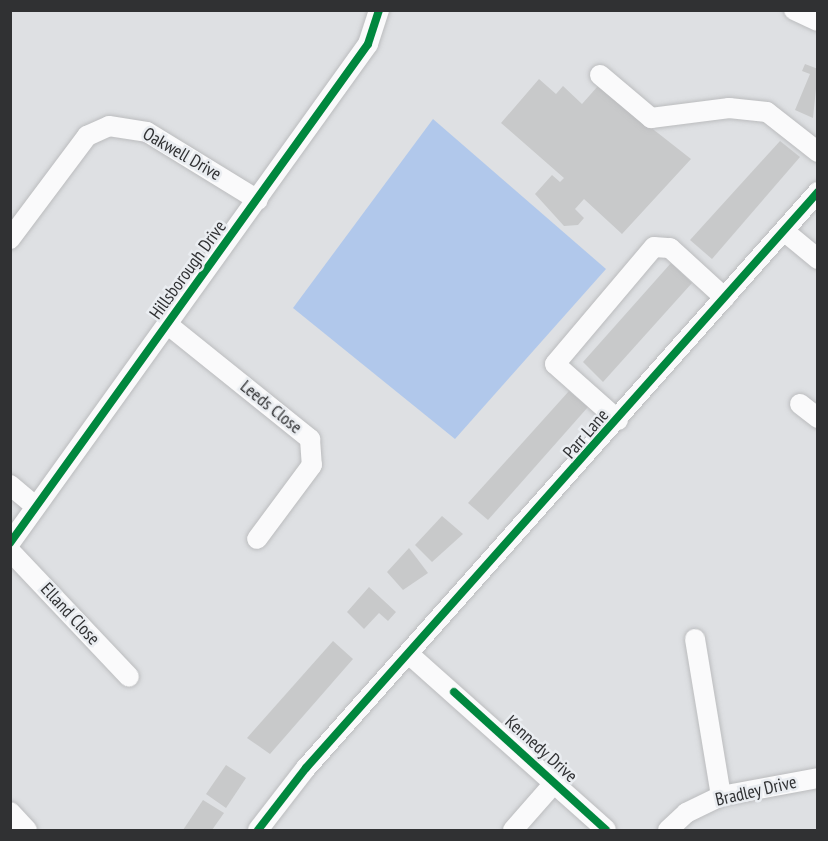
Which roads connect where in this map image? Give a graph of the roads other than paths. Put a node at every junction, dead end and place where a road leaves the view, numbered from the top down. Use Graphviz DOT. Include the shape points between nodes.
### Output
graph roads {
  1 [pos="379,10"];
  2 [pos="794,10"];
  3 [pos="818,21"];
  4 [pos="600,75"];
  5 [pos="818,152"];
  6 [pos="818,192"];
  7 [pos="258,200"];
  8 [pos="784,231"];
  9 [pos="10,239"];
  10 [pos="818,259"];
  11 [pos="726,298"];
  12 [pos="167,324"];
  13 [pos="801,404"];
  14 [pos="818,418"];
  15 [pos="618,420"];
  16 [pos="10,486"];
  17 [pos="34,505"];
  18 [pos="256,539"];
  19 [pos="10,543"];
  20 [pos="10,551"];
  21 [pos="691,653"];
  22 [pos="411,656"];
  23 [pos="129,677"];
  24 [pos="818,778"];
  25 [pos="556,781"];
  26 [pos="721,796"];
  27 [pos="10,812"];
  28 [pos="27,831"];
  29 [pos="258,831"];
  30 [pos="513,831"];
  31 [pos="606,831"];
  32 [pos="668,831"];
  1 -- 7 [label="street, Hillsborough Drive" via="368,44"];
  2 -- 3 [label="street"];
  4 -- 5 [label="street" via="651,118 729,108 767,112"];
  6 -- 8 [label="street, Parr Lane"];
  7 -- 9 [label="street, Oakwell Drive" via="147,132 110,126 87,136"];
  7 -- 12 [label="street, Hillsborough Drive"];
  8 -- 10 [label="street"];
  8 -- 11 [label="street, Parr Lane"];
  11 -- 15 [label="street, Parr Lane"];
  11 -- 15 [label="street" via="670,248 654,246 555,364"];
  12 -- 17 [label="street, Hillsborough Drive"];
  12 -- 18 [label="street, Leeds Close" via="310,439 312,465"];
  13 -- 14 [label="street"];
  15 -- 22 [label="street, Parr Lane"];
  16 -- 17 [label="street"];
  17 -- 19 [label="street, Hillsborough Drive"];
  20 -- 23 [label="street, Elland Close"];
  21 -- 26 [label="street"];
  22 -- 25 [label="street, Kennedy Drive"];
  22 -- 29 [label="street, Parr Lane" via="306,768"];
  24 -- 26 [label="street, Bradley Drive"];
  25 -- 30 [label="street"];
  25 -- 31 [label="street, Kennedy Drive"];
  26 -- 32 [label="street, Bradley Drive" via="686,813"];
  27 -- 28 [label="street"];
}
